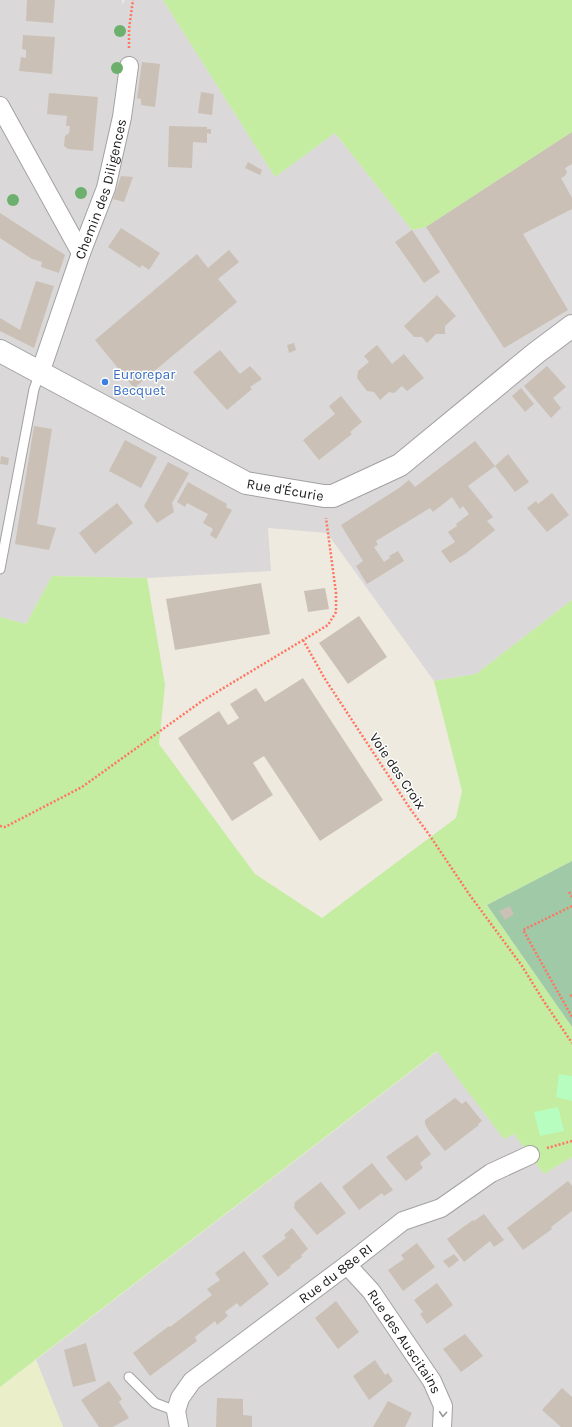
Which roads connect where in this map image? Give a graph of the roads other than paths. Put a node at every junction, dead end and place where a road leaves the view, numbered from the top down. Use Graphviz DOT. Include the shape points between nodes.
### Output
graph roads {
  1 [pos="129,66"];
  2 [pos="0,106"];
  3 [pos="81,253"];
  4 [pos="572,326"];
  5 [pos="0,351"];
  6 [pos="40,373"];
  7 [pos="0,569"];
  8 [pos="530,1155"];
  9 [pos="347,1265"];
  10 [pos="129,1377"];
  11 [pos="178,1419"];
  12 [pos="442,1427"];
  1 -- 3 [label="street, Chemin des Diligences" via="122,117 106,188"];
  2 -- 3 [label="street"];
  3 -- 6 [label="street, Chemin des Diligences"];
  4 -- 6 [label="street, Rue d'Écurie" via="400,465 333,496 246,483"];
  5 -- 6 [label="street, Rue d'Écurie"];
  6 -- 7 [label="lane" via="34,388"];
  8 -- 9 [label="street, Rue du 88e RI" via="491,1173 440,1208 403,1221"];
  9 -- 11 [label="street, Rue du 88e RI" via="192,1381 180,1398"];
  9 -- 12 [label="street, Rue des Auscitains, one-way" via="372,1291 432,1381 443,1406"];
  10 -- 11 [label="lane" via="155,1403"];
}
